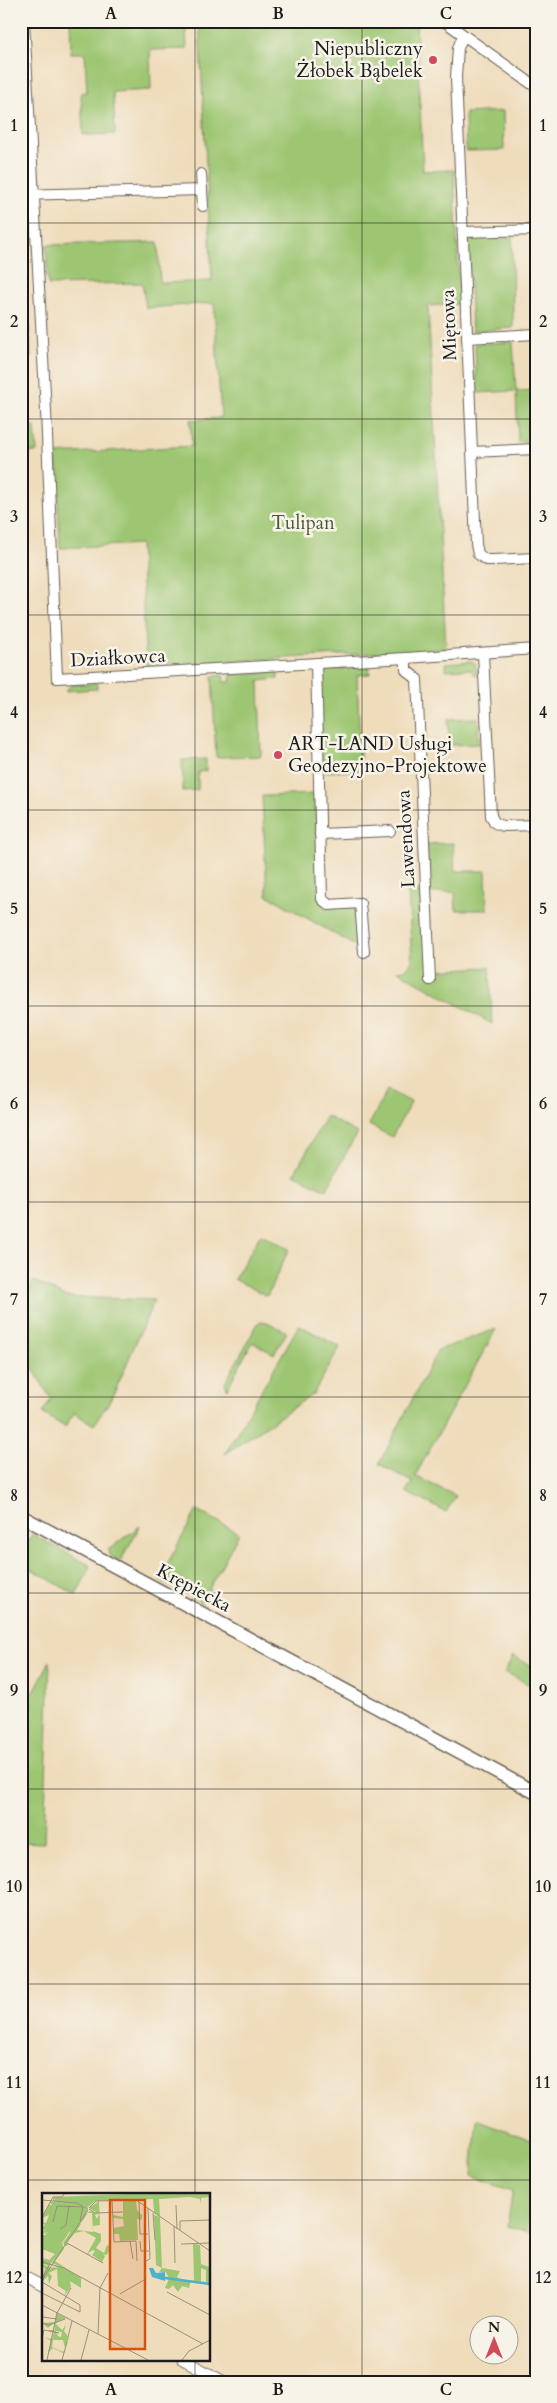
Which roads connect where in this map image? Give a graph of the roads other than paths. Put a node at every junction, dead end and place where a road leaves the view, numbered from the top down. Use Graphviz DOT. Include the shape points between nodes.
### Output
graph roads {
  1 [pos="24,21"];
  2 [pos="444,21"];
  3 [pos="463,36"];
  4 [pos="536,87"];
  5 [pos="201,174"];
  6 [pos="202,190"];
  7 [pos="21,195"];
  8 [pos="32,195"];
  9 [pos="203,206"];
  10 [pos="536,230"];
  11 [pos="462,232"];
  12 [pos="536,334"];
  13 [pos="467,338"];
  14 [pos="536,449"];
  15 [pos="472,452"];
  16 [pos="536,558"];
  17 [pos="536,649"];
  18 [pos="482,654"];
  19 [pos="406,658"];
  20 [pos="316,663"];
  21 [pos="536,825"];
  22 [pos="390,831"];
  23 [pos="320,834"];
  24 [pos="364,952"];
  25 [pos="430,980"];
  26 [pos="21,1516"];
  27 [pos="536,1793"];
  28 [pos="21,2275"];
  29 [pos="42,2286"];
  30 [pos="184,2360"];
  31 [pos="225,2382"];
  1 -- 8 [label="street, Działkowca"];
  2 -- 3 [label="street"];
  3 -- 4 [label="street"];
  3 -- 11 [label="street, Miętowa" via="458,48 456,76"];
  5 -- 6 [label="street"];
  6 -- 8 [label="street"];
  6 -- 9 [label="street"];
  7 -- 8 [label="street"];
  8 -- 20 [label="street, Działkowca" via="46,412 57,678"];
  10 -- 11 [label="street"];
  11 -- 13 [label="street, Miętowa"];
  12 -- 13 [label="street"];
  13 -- 15 [label="street, Miętowa"];
  14 -- 15 [label="street"];
  15 -- 16 [label="street, Miętowa" via="478,554 486,560"];
  17 -- 18 [label="street"];
  18 -- 19 [label="street, Działkowca"];
  18 -- 21 [label="street" via="491,816 495,823 503,826"];
  19 -- 20 [label="street, Działkowca"];
  19 -- 25 [label="street, Lawendowa" via="406,670 416,679"];
  20 -- 23 [label="street"];
  22 -- 23 [label="street"];
  23 -- 24 [label="street" via="322,899 329,905 360,903"];
  26 -- 27 [label="street, Krępiecka"];
  28 -- 29 [label="street"];
  30 -- 31 [label="street"];
}
